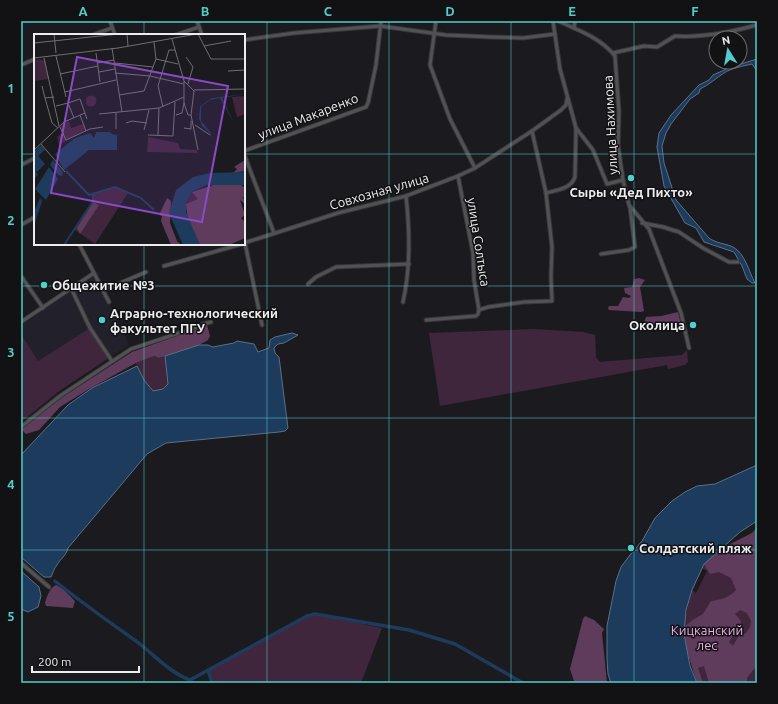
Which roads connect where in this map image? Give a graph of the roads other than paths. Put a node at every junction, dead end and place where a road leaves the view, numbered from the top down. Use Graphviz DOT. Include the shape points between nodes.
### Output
graph roads {
  1 [pos="110,21"];
  2 [pos="197,21"];
  3 [pos="381,21"];
  4 [pos="436,21"];
  5 [pos="553,21"];
  6 [pos="558,21"];
  7 [pos="575,21"];
  8 [pos="380,26"];
  9 [pos="757,26"];
  10 [pos="199,27"];
  11 [pos="112,28"];
  12 [pos="574,28"];
  13 [pos="95,34"];
  14 [pos="115,34"];
  15 [pos="178,34"];
  16 [pos="202,34"];
  17 [pos="434,34"];
  18 [pos="555,34"];
  19 [pos="245,40"];
  20 [pos="613,53"];
  21 [pos="34,59"];
  22 [pos="21,65"];
  23 [pos="567,99"];
  24 [pos="576,128"];
  25 [pos="532,131"];
  26 [pos="245,151"];
  27 [pos="245,157"];
  28 [pos="34,158"];
  29 [pos="21,165"];
  30 [pos="475,168"];
  31 [pos="458,176"];
  32 [pos="622,180"];
  33 [pos="546,193"];
  34 [pos="406,196"];
  35 [pos="629,205"];
  36 [pos="34,218"];
  37 [pos="642,223"];
  38 [pos="21,225"];
  39 [pos="274,233"];
  40 [pos="245,244"];
  41 [pos="80,245"];
  42 [pos="240,245"];
  43 [pos="244,245"];
  44 [pos="602,254"];
  45 [pos="738,262"];
  46 [pos="409,264"];
  47 [pos="164,266"];
  48 [pos="146,272"];
  49 [pos="94,273"];
  50 [pos="21,276"];
  51 [pos="308,284"];
  52 [pos="71,288"];
  53 [pos="104,290"];
  54 [pos="109,302"];
  55 [pos="403,302"];
  56 [pos="43,308"];
  57 [pos="479,310"];
  58 [pos="426,320"];
  59 [pos="21,322"];
  60 [pos="211,322"];
  61 [pos="203,324"];
  62 [pos="262,325"];
  63 [pos="197,327"];
  64 [pos="689,348"];
  65 [pos="112,361"];
  66 [pos="21,427"];
  67 [pos="21,564"];
  68 [pos="49,587"];
  1 -- 11 [label="street"];
  2 -- 10 [label="street"];
  3 -- 8 [label="street, улица Макаренко"];
  4 -- 17 [label="street"];
  5 -- 18 [label="street"];
  6 -- 12 [label="street"];
  7 -- 12 [label="street"];
  8 -- 17 [label="street"];
  8 -- 19 [label="street"];
  8 -- 26 [label="street, улица Макаренко" via="376,65 366,107"];
  9 -- 20 [label="street" via="683,38 675,36 657,47 644,46"];
  10 -- 15 [label="street"];
  10 -- 16 [label="street"];
  11 -- 13 [label="street"];
  11 -- 14 [label="street"];
  12 -- 20 [label="street" via="581,30"];
  17 -- 18 [label="street" via="523,38"];
  17 -- 30 [label="street" via="430,65 433,75 450,119"];
  18 -- 23 [label="street"];
  20 -- 32 [label="street, улица Нахимова" via="616,60 618,145"];
  21 -- 22 [label="street"];
  23 -- 24 [label="street"];
  23 -- 25 [label="street, Совхозная улица" via="561,110"];
  24 -- 32 [label="street" via="593,150 607,184"];
  24 -- 33 [label="street" via="574,181 566,188"];
  25 -- 30 [label="street, Совхозная улица"];
  25 -- 33 [label="street"];
  27 -- 39 [label="street"];
  28 -- 29 [label="street"];
  30 -- 31 [label="street, Совхозная улица"];
  31 -- 34 [label="street, Совхозная улица"];
  31 -- 57 [label="street, улица Солтыса" via="473,253"];
  32 -- 35 [label="street, улица Нахимова"];
  33 -- 57 [label="street" via="552,247 552,301 524,302"];
  34 -- 39 [label="street, Совхозная улица"];
  34 -- 46 [label="street"];
  35 -- 37 [label="street, улица Нахимова"];
  35 -- 44 [label="street" via="635,248"];
  36 -- 38 [label="street"];
  37 -- 45 [label="street" via="678,232 723,259"];
  37 -- 64 [label="street, улица Нахимова" via="648,229 681,313"];
  39 -- 40 [label="street, Совхозная улица"];
  41 -- 49 [label="street"];
  42 -- 47 [label="street, Совхозная улица"];
  43 -- 62 [label="street"];
  46 -- 51 [label="street" via="336,267"];
  46 -- 55 [label="street"];
  48 -- 53 [label="street"];
  49 -- 52 [label="street"];
  49 -- 53 [label="street"];
  50 -- 56 [label="street"];
  52 -- 56 [label="street"];
  52 -- 65 [label="street" via="90,328"];
  53 -- 54 [label="street"];
  56 -- 59 [label="street"];
  57 -- 58 [label="street" via="476,316"];
  60 -- 61 [label="street"];
  63 -- 65 [label="street" via="131,349"];
  65 -- 66 [label="street" via="60,396"];
  67 -- 68 [label="street"];
}
